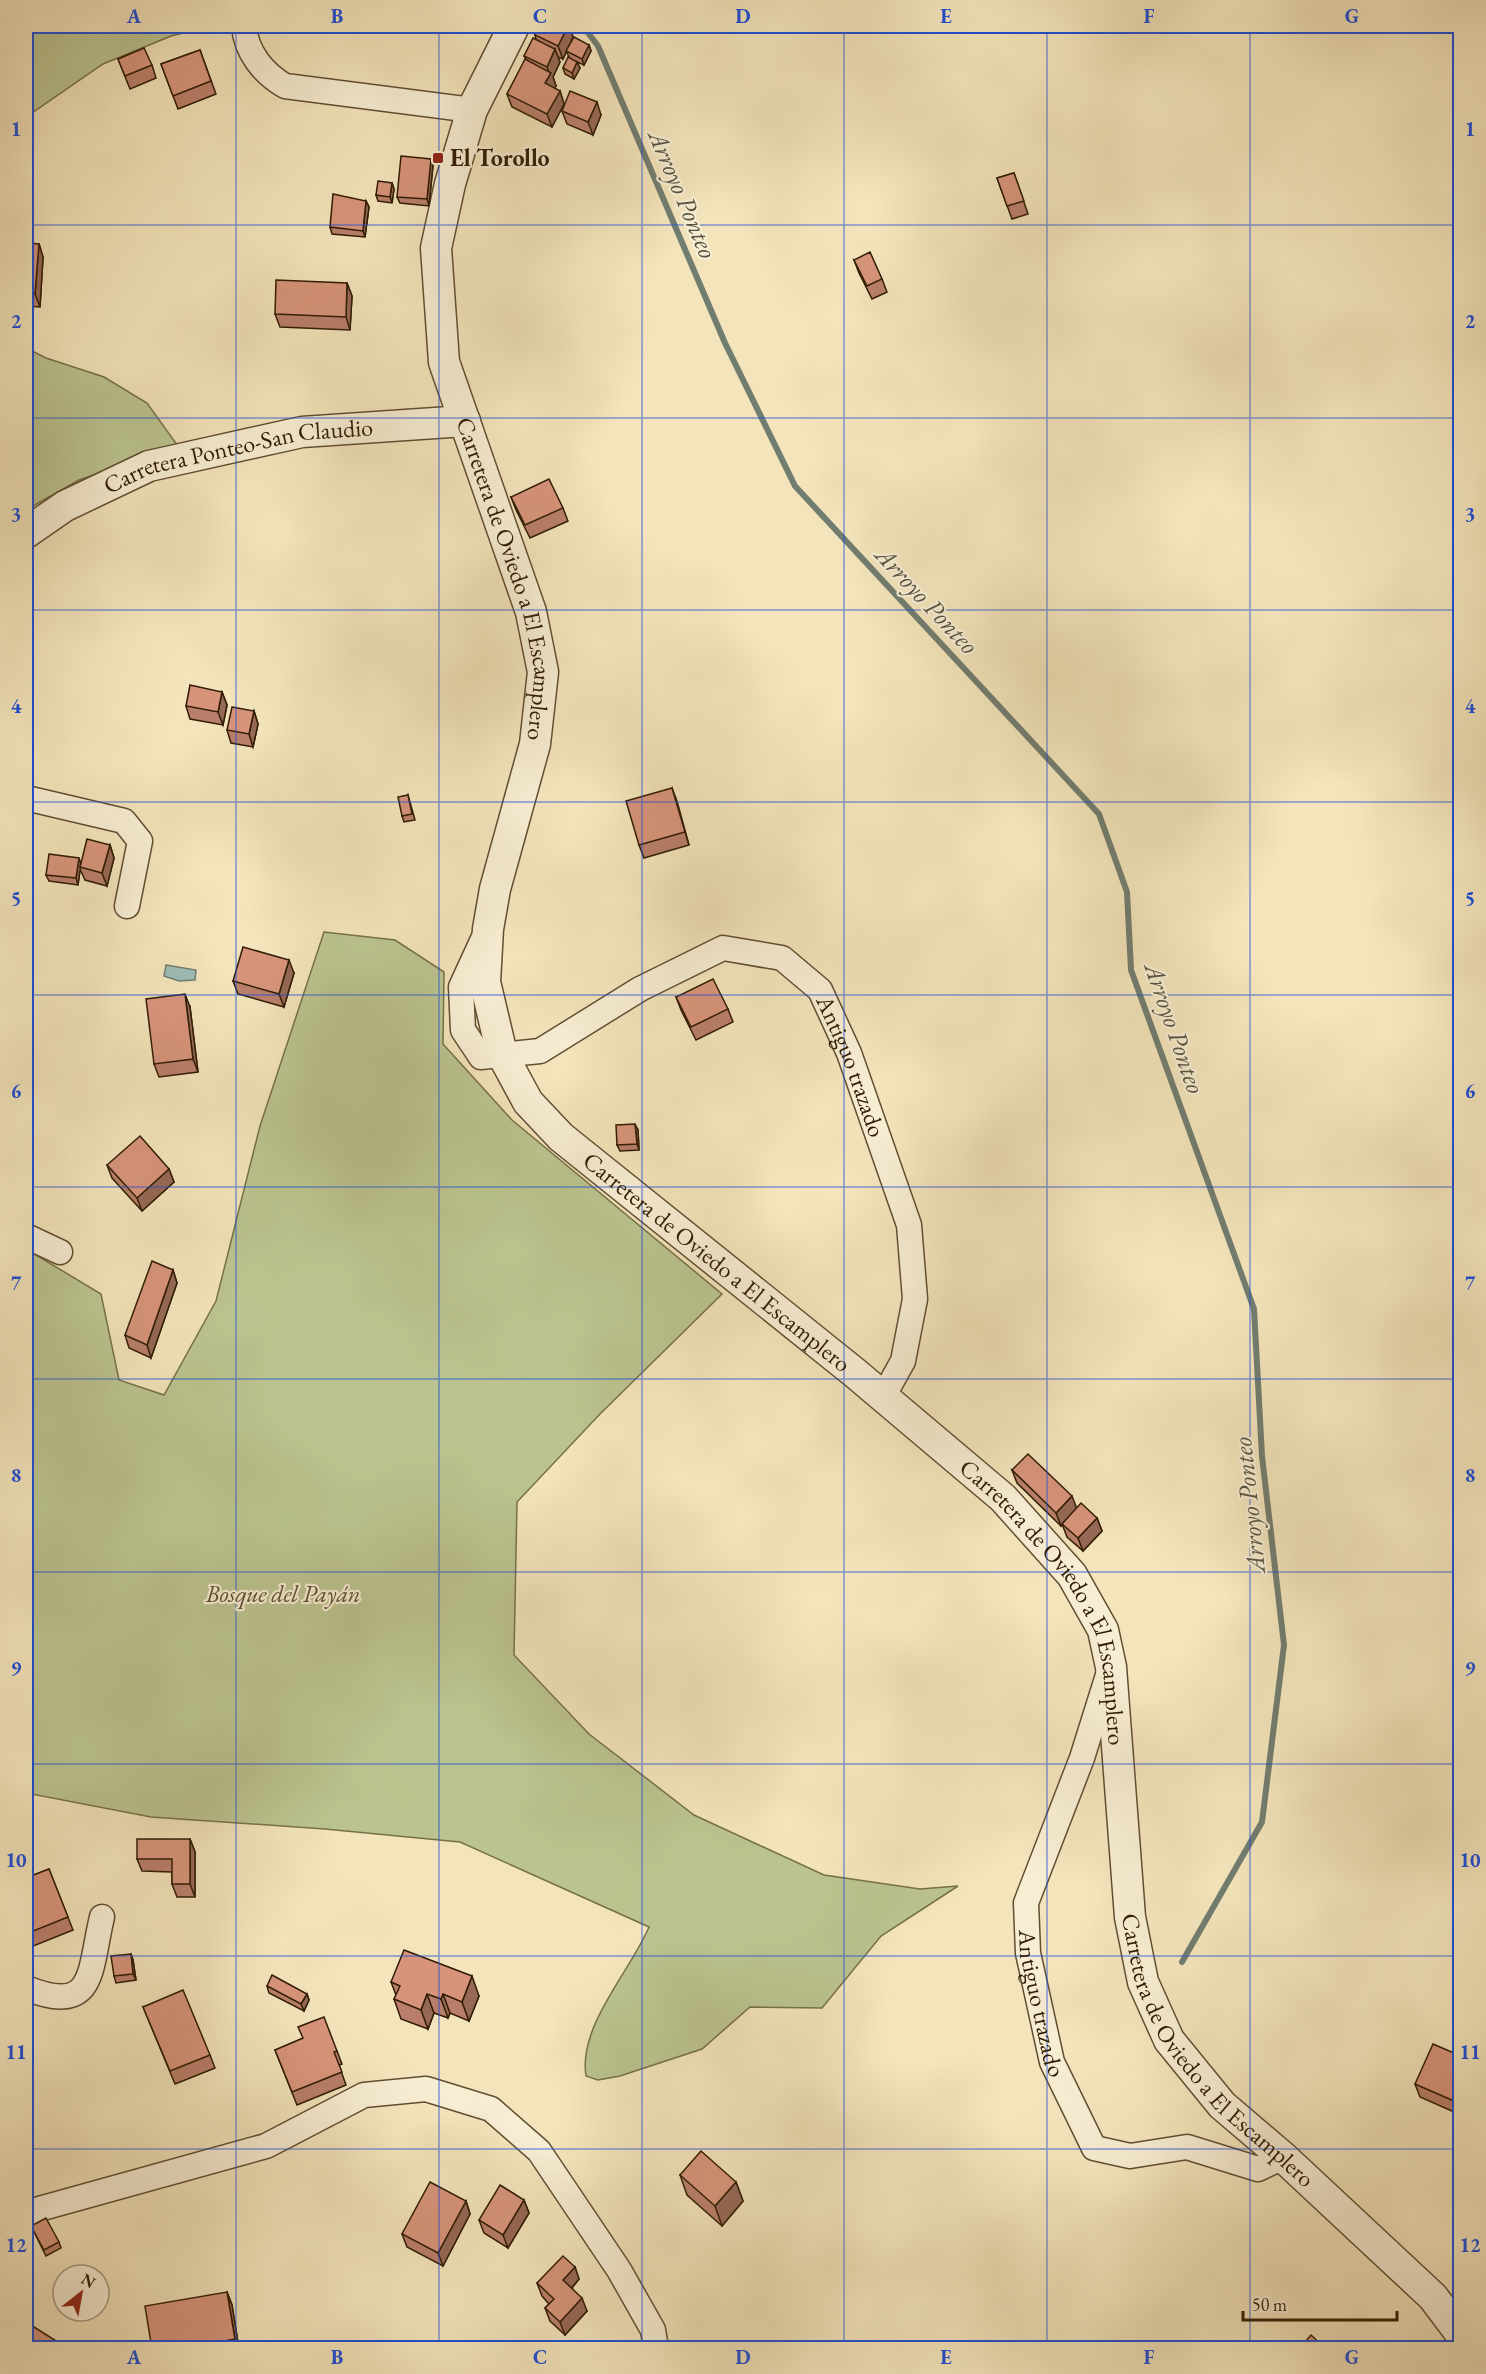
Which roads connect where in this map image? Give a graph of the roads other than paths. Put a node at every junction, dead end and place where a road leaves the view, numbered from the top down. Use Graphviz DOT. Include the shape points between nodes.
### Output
graph roads {
  1 [pos="244,26"];
  2 [pos="514,26"];
  3 [pos="472,110"];
  4 [pos="465,421"];
  5 [pos="26,533"];
  6 [pos="26,798"];
  7 [pos="127,906"];
  8 [pos="502,1054"];
  9 [pos="26,1236"];
  10 [pos="60,1252"];
  11 [pos="883,1397"];
  12 [pos="1111,1667"];
  13 [pos="102,1917"];
  14 [pos="26,1988"];
  15 [pos="1283,2157"];
  16 [pos="26,2215"];
  17 [pos="1461,2332"];
  18 [pos="656,2349"];
  1 -- 3 [label="street" via="245,38 265,75 285,86"];
  2 -- 3 [label="street, Carretera de Oviedo a El Escamplero"];
  3 -- 4 [label="street, Carretera de Oviedo a El Escamplero" via="435,248 444,362"];
  4 -- 5 [label="street, Carretera Ponteo-San Claudio" via="302,432 149,466 65,506"];
  4 -- 8 [label="street, Carretera de Oviedo a El Escamplero" via="531,612 543,672 534,744 488,929 485,982"];
  6 -- 7 [label="street" via="124,821 140,841"];
  8 -- 11 [label="street, Carretera de Oviedo a El Escamplero" via="528,1102 561,1137"];
  8 -- 11 [label="street, Antiguo trazado" via="540,1051 640,989 723,948 782,958 820,990 849,1053 909,1225 915,1299 903,1361"];
  9 -- 10 [label="street"];
  11 -- 12 [label="street, Carretera de Oviedo a El Escamplero" via="1003,1498 1072,1575 1103,1630"];
  12 -- 15 [label="street, Carretera de Oviedo a El Escamplero" via="1130,1917 1143,1982 1168,2040 1221,2105"];
  12 -- 15 [label="street, Antiguo trazado" via="1082,1758 1026,1903 1028,1953 1052,2062 1094,2148 1130,2156 1187,2147 1258,2169"];
  13 -- 14 [label="street" via="81,1992 56,1997"];
  15 -- 17 [label="street, Carretera de Oviedo a El Escamplero" via="1433,2297"];
  16 -- 18 [label="street" via="266,2146 364,2095 426,2089 491,2109 538,2151 619,2270 653,2330"];
}
